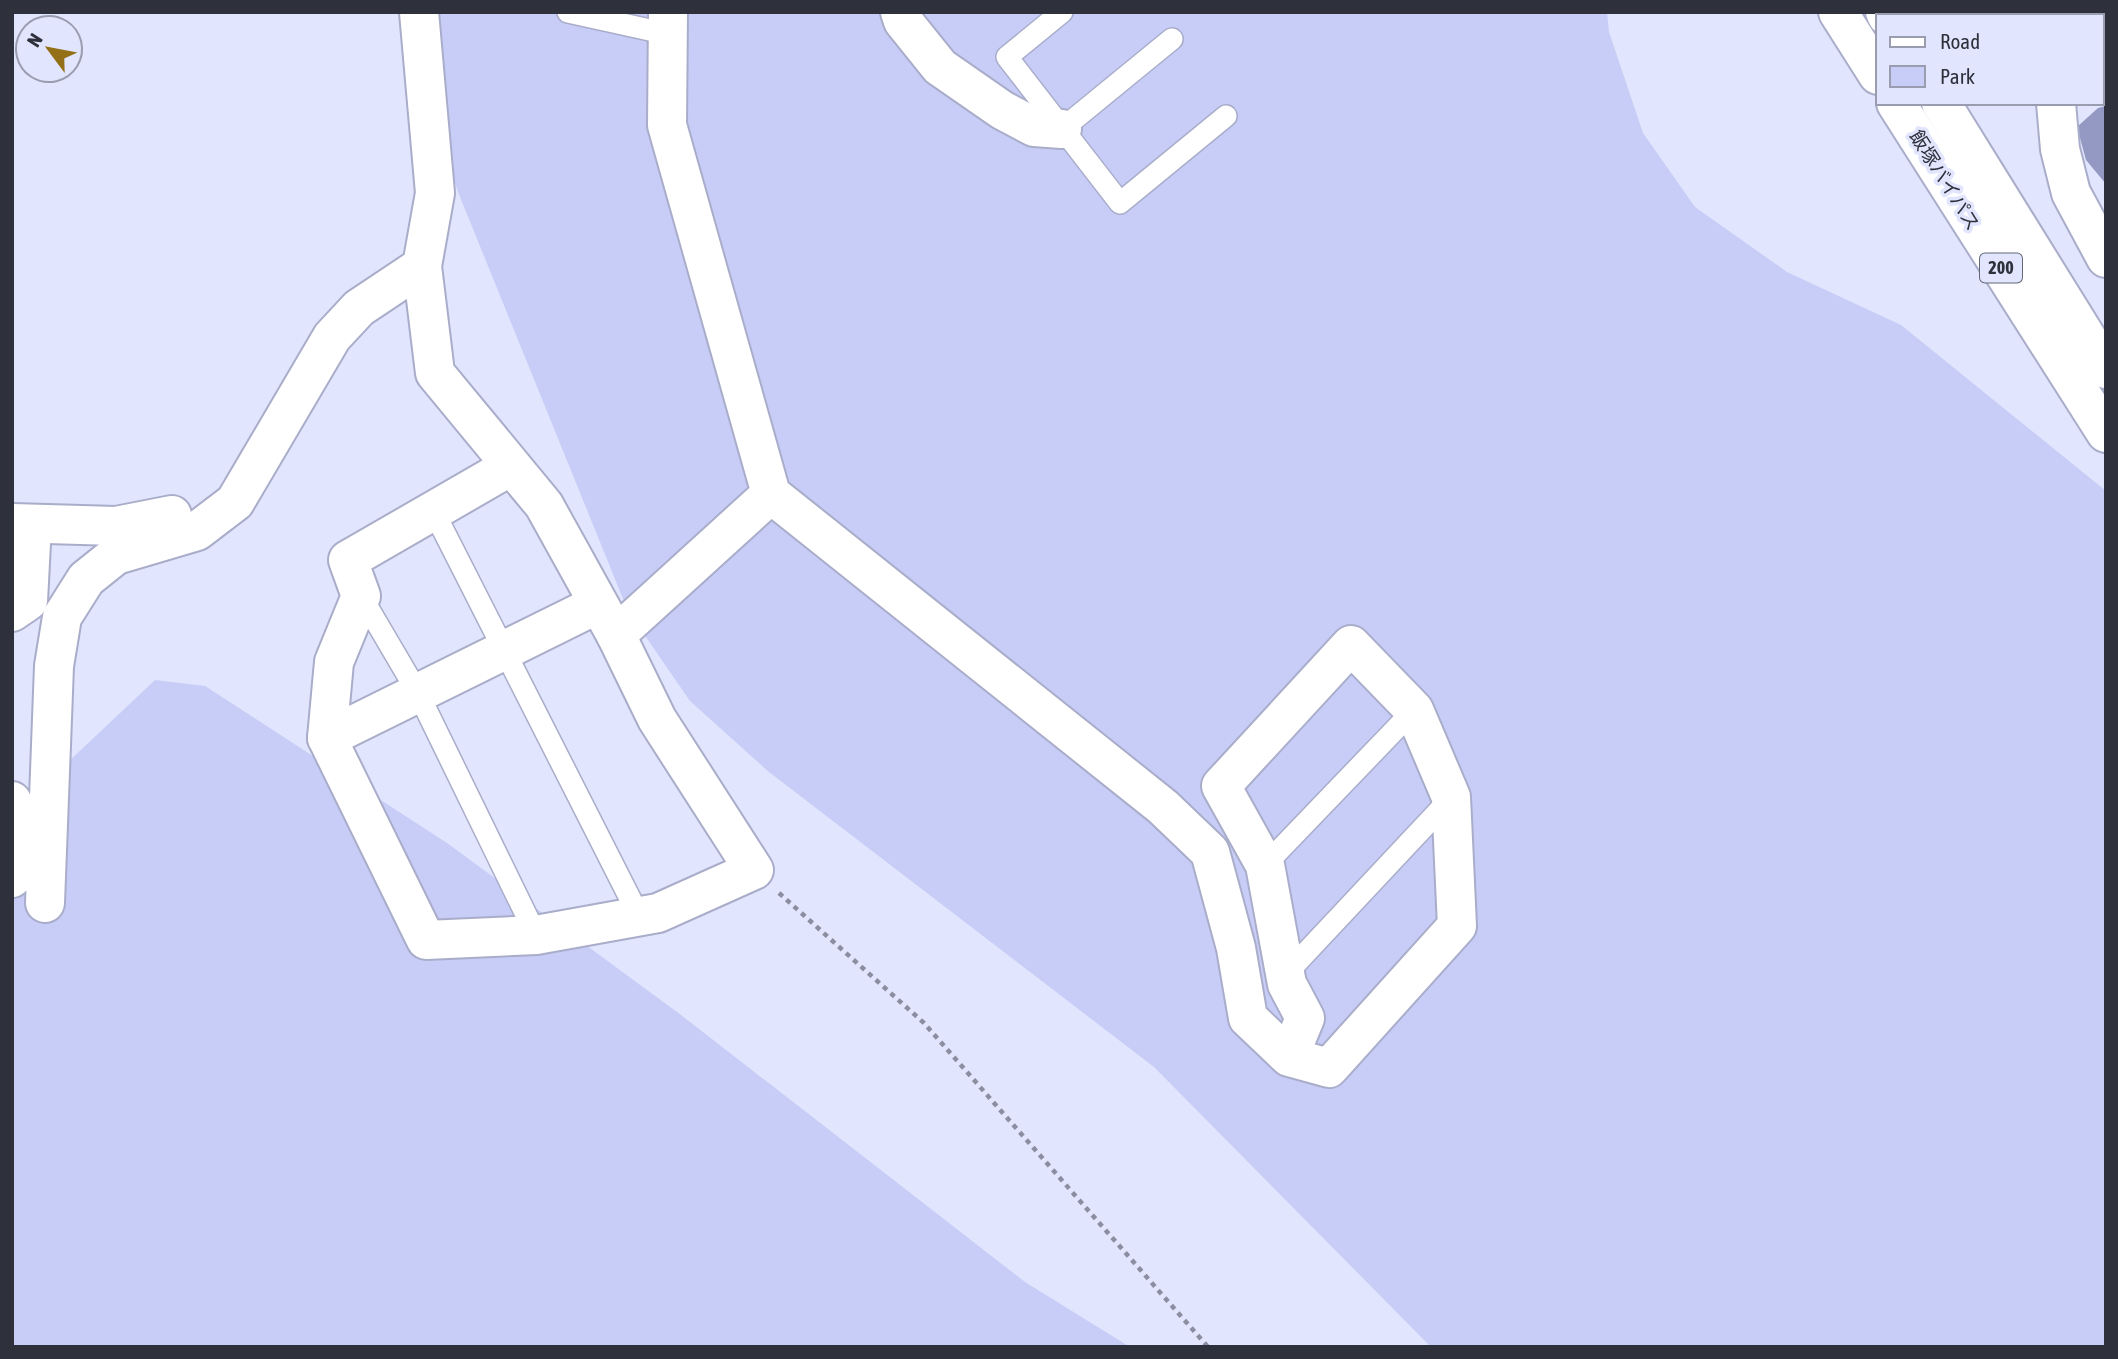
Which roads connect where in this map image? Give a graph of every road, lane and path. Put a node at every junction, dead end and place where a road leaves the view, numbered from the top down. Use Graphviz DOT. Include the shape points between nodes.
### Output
graph roads {
  1 [pos="419,12"];
  2 [pos="568,12"];
  3 [pos="900,12"];
  4 [pos="1062,12"];
  5 [pos="1838,12"];
  6 [pos="668,23"];
  7 [pos="1172,39"];
  8 [pos="1876,72"];
  9 [pos="1897,105"];
  10 [pos="1942,105"];
  11 [pos="2056,105"];
  12 [pos="1226,116"];
  13 [pos="1062,129"];
  14 [pos="2106,258"];
  15 [pos="422,265"];
  16 [pos="2106,369"];
  17 [pos="2106,433"];
  18 [pos="511,466"];
  19 [pos="771,494"];
  20 [pos="235,502"];
  21 [pos="434,512"];
  22 [pos="22,524"];
  23 [pos="361,596"];
  24 [pos="12,612"];
  25 [pos="607,619"];
  26 [pos="506,650"];
  27 [pos="418,693"];
  28 [pos="1414,710"];
  29 [pos="327,738"];
  30 [pos="1451,797"];
  31 [pos="12,801"];
  32 [pos="1265,865"];
  33 [pos="754,870"];
  34 [pos="12,878"];
  35 [pos="45,903"];
  36 [pos="639,916"];
  37 [pos="536,935"];
  38 [pos="1285,975"];
  39 [pos="1289,1057"];
  40 [pos="1208,1347"];
  1 -- 15 [label="main road" via="435,192"];
  2 -- 6 [label="lane"];
  3 -- 13 [label="main road" via="940,66 1034,127"];
  4 -- 13 [label="lane" via="1007,57"];
  5 -- 8 [label="main road"];
  6 -- 19 [label="main road" via="667,125"];
  7 -- 13 [label="lane"];
  9 -- 17 [label="main road, 飯塚バイパス / 200"];
  10 -- 16 [label="main road, 200"];
  11 -- 14 [label="main road" via="2060,149 2071,193"];
  12 -- 13 [label="lane" via="1120,203"];
  15 -- 18 [label="main road" via="435,373"];
  15 -- 20 [label="main road" via="359,308 332,337"];
  18 -- 21 [label="main road"];
  18 -- 25 [label="main road" via="544,505"];
  19 -- 25 [label="main road"];
  19 -- 39 [label="main road" via="1163,807 1210,852 1236,948 1248,1018"];
  20 -- 22 [label="main road" via="116,526"];
  20 -- 35 [label="main road" via="197,531 117,555 86,579 62,617 54,666"];
  21 -- 23 [label="main road" via="348,560"];
  21 -- 26 [label="lane"];
  22 -- 24 [label="main road" via="28,601"];
  23 -- 27 [label="lane"];
  23 -- 29 [label="main road" via="334,662"];
  25 -- 26 [label="main road"];
  25 -- 33 [label="main road" via="657,719"];
  26 -- 27 [label="main road"];
  26 -- 36 [label="lane"];
  27 -- 29 [label="main road"];
  27 -- 37 [label="lane"];
  28 -- 30 [label="main road"];
  28 -- 32 [label="lane"];
  28 -- 32 [label="main road" via="1351,645 1221,786"];
  29 -- 37 [label="main road" via="426,940"];
  30 -- 38 [label="lane"];
  30 -- 39 [label="main road" via="1457,926 1329,1068"];
  31 -- 34 [label="main road" via="24,823 18,873"];
  32 -- 38 [label="main road"];
  33 -- 36 [label="main road" via="658,913"];
  33 -- 40 [label="path" via="924,1023"];
  36 -- 37 [label="main road"];
  38 -- 39 [label="main road" via="1305,1018"];
}
